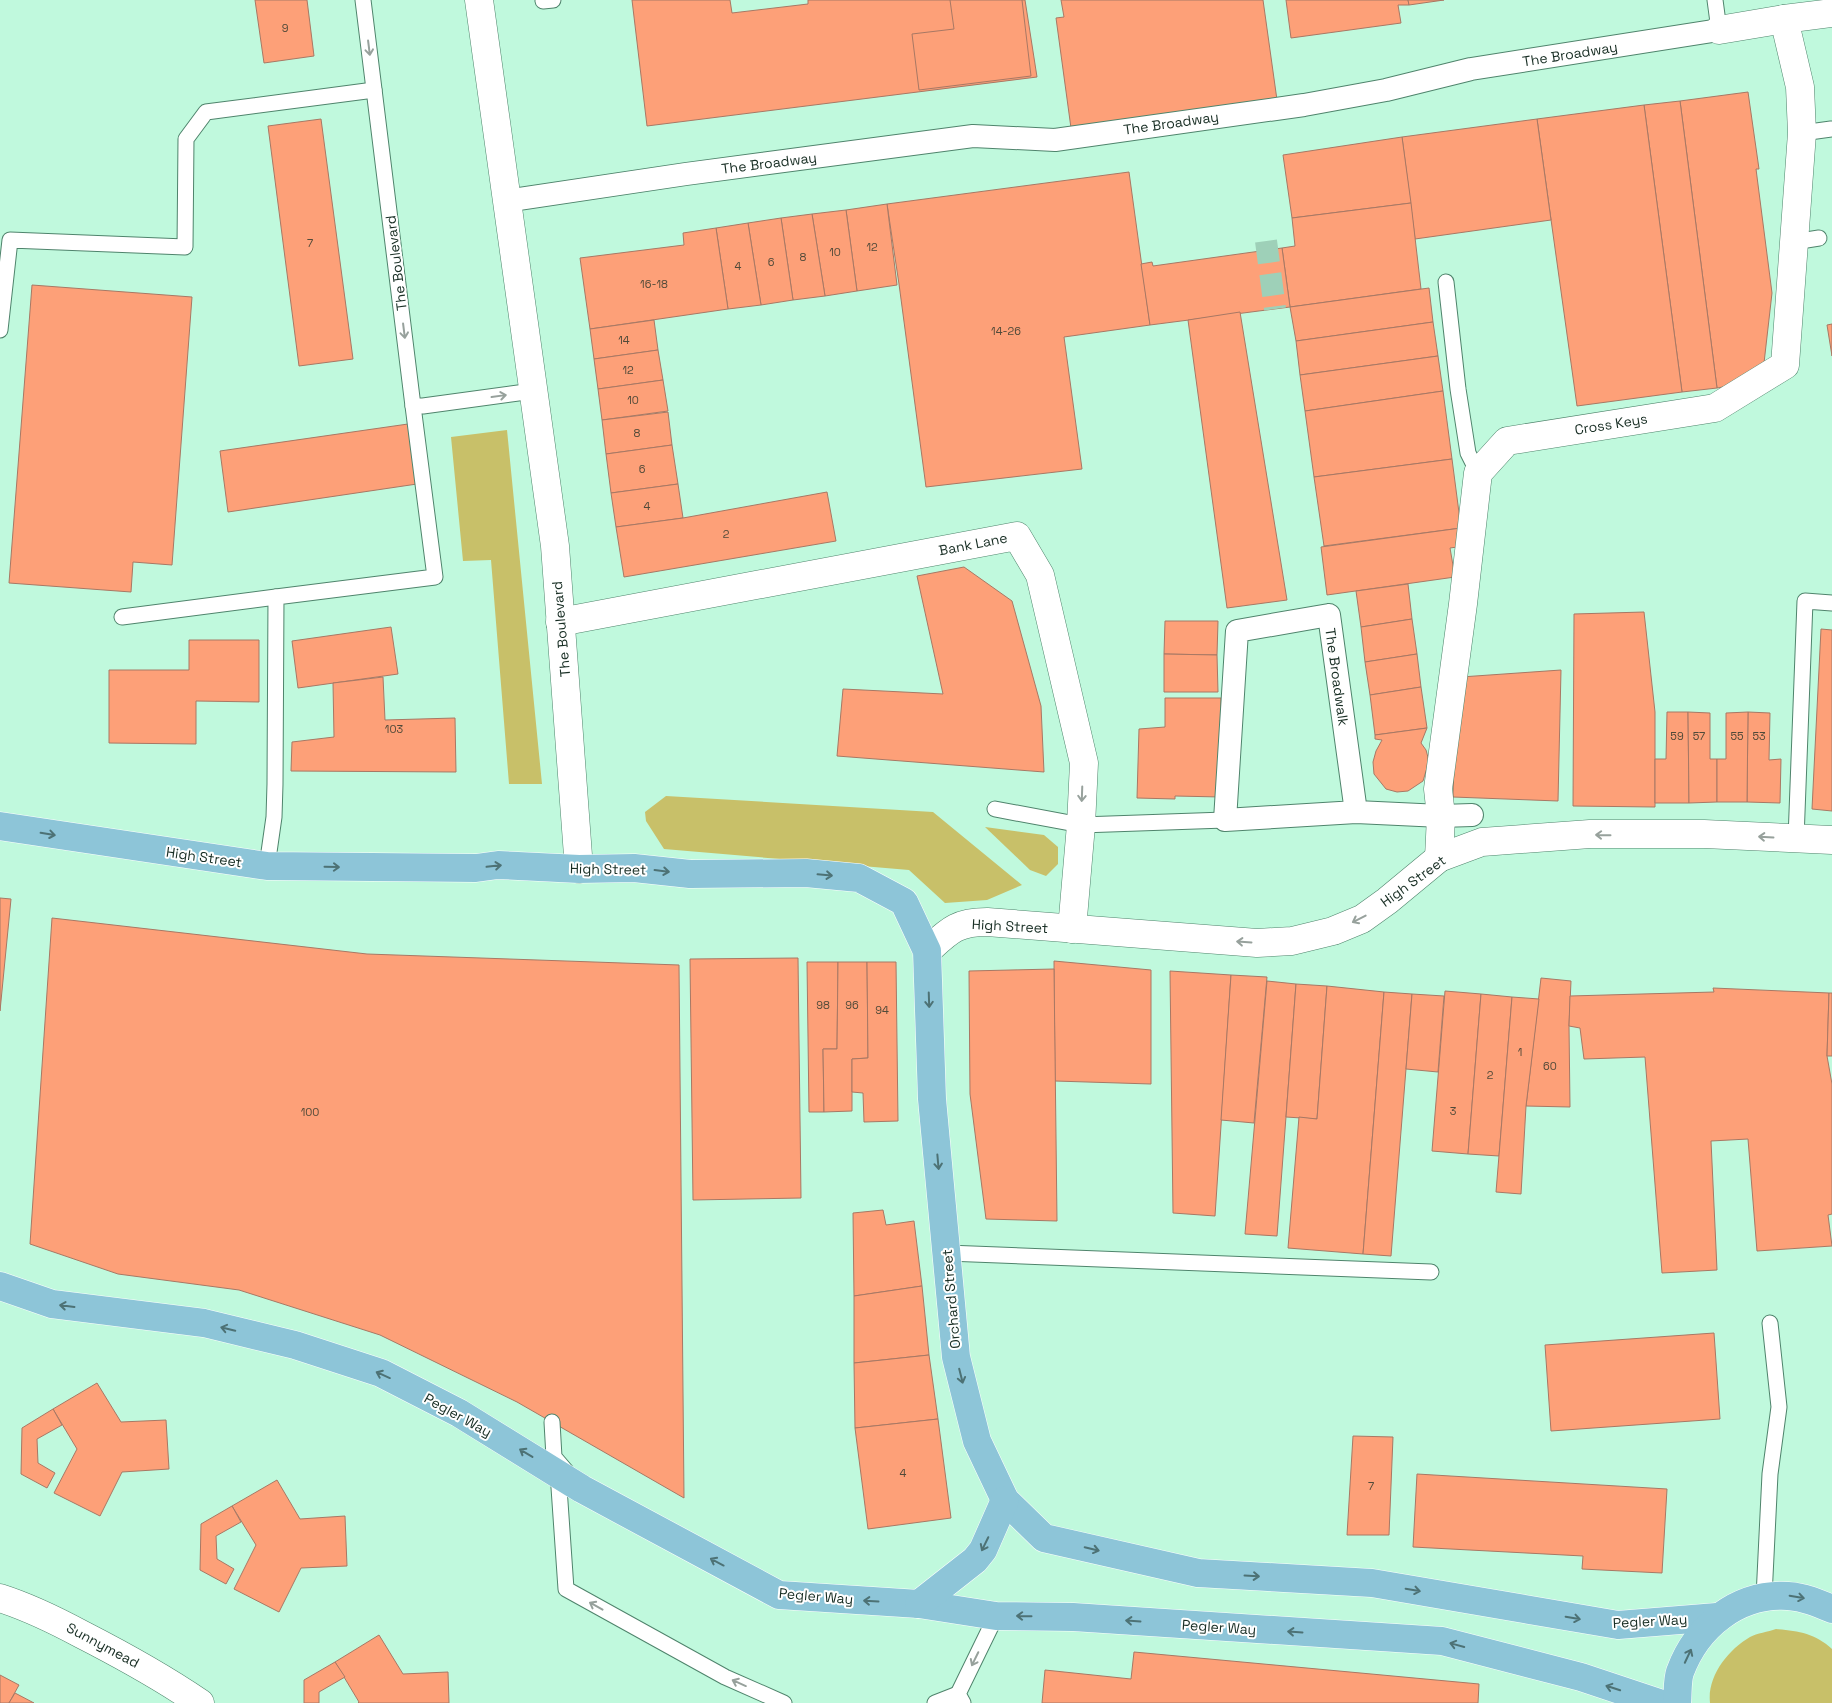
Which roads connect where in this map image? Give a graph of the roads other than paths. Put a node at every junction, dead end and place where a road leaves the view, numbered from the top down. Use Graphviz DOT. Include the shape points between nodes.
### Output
graph roads {
  1 [pos="363,0"];
  2 [pos="479,0"];
  3 [pos="1715,0"];
  4 [pos="1832,13"];
  5 [pos="1784,19"];
  6 [pos="1719,30"];
  7 [pos="374,90"];
  8 [pos="1831,129"];
  9 [pos="1802,133"];
  10 [pos="506,201"];
  11 [pos="1446,282"];
  12 [pos="0,330"];
  13 [pos="533,391"];
  14 [pos="413,406"];
  15 [pos="1478,473"];
  16 [pos="276,597"];
  17 [pos="1832,603"];
  18 [pos="122,617"];
  19 [pos="560,622"];
  20 [pos="995,809"];
  21 [pos="1356,812"];
  22 [pos="1472,815"];
  23 [pos="1441,816"];
  24 [pos="1225,820"];
  25 [pos="1081,825"];
  26 [pos="0,826"];
  27 [pos="1796,839"];
  28 [pos="1832,840"];
  29 [pos="1439,858"];
  30 [pos="267,866"];
  31 [pos="579,869"];
  32 [pos="1072,929"];
  33 [pos="927,951"];
  34 [pos="947,1252"];
  35 [pos="1432,1272"];
  36 [pos="0,1286"];
  37 [pos="1770,1323"];
  38 [pos="552,1422"];
  39 [pos="558,1473"];
  40 [pos="582,1489"];
  41 [pos="1005,1500"];
  42 [pos="1764,1597"];
  43 [pos="0,1598"];
  44 [pos="919,1604"];
  45 [pos="1832,1609"];
  46 [pos="996,1616"];
  47 [pos="1718,1617"];
  48 [pos="960,1698"];
  49 [pos="200,1703"];
  50 [pos="784,1703"];
  51 [pos="935,1703"];
  52 [pos="1660,1703"];
  53 [pos="1677,1703"];
  1 -- 7 [label="lane, The Boulevard, one-way"];
  2 -- 10 [label="street, The Boulevard"];
  3 -- 6 [label="lane"];
  4 -- 5 [label="street, The Broadway"];
  5 -- 6 [label="street, The Broadway"];
  5 -- 9 [label="street, Cross Keys" via="1800,87"];
  6 -- 10 [label="street, The Broadway" via="1471,69 1386,90 1304,105 1055,140 973,136"];
  7 -- 12 [label="lane" via="206,112 186,139 185,247 10,240"];
  7 -- 14 [label="lane, The Boulevard, one-way"];
  8 -- 9 [label="lane"];
  9 -- 15 [label="street, Cross Keys" via="1806,240 1785,365 1715,408 1507,441"];
  10 -- 13 [label="street, The Boulevard"];
  11 -- 15 [label="lane" via="1468,453"];
  14 -- 13 [label="lane, one-way"];
  13 -- 19 [label="street, The Boulevard" via="555,546"];
  14 -- 16 [label="lane, The Boulevard" via="436,577"];
  15 -- 23 [label="street" via="1438,789"];
  16 -- 18 [label="lane"];
  16 -- 30 [label="lane" via="275,792"];
  17 -- 27 [label="lane" via="1805,601"];
  19 -- 25 [label="street, Bank Lane, one-way" via="1017,536 1040,575 1084,763"];
  19 -- 31 [label="street, The Boulevard"];
  20 -- 25 [label="lane"];
  21 -- 23 [label="street"];
  21 -- 24 [label="street"];
  21 -- 24 [label="street, The Broadwalk" via="1329,615 1237,631"];
  22 -- 23 [label="street"];
  23 -- 29 [label="street"];
  24 -- 25 [label="lane"];
  25 -- 32 [label="street, Bank Lane"];
  26 -- 30 [label="main road, High Street, one-way"];
  27 -- 28 [label="street, High Street"];
  27 -- 29 [label="street, High Street, one-way" via="1704,834 1590,834 1482,842"];
  29 -- 32 [label="street, High Street, one-way" via="1362,919 1292,942 1257,943"];
  30 -- 31 [label="main road, High Street, one-way" via="476,868 498,865"];
  31 -- 33 [label="main road, High Street, one-way" via="634,868 690,874 806,873 859,878 904,902"];
  32 -- 33 [label="street, High Street" via="969,922 950,930"];
  33 -- 34 [label="main road, Orchard Street, one-way" via="932,1099"];
  34 -- 35 [label="lane"];
  34 -- 41 [label="main road, Orchard Street, one-way" via="956,1357 977,1441"];
  39 -- 36 [label="main road, Pegler Way, one-way" via="460,1413 380,1373 295,1345 204,1323 52,1304"];
  37 -- 42 [label="lane" via="1779,1408 1770,1474"];
  38 -- 40 [label="lane" via="554,1457"];
  39 -- 40 [label="main road, Pegler Way"];
  50 -- 39 [label="lane, one-way" via="725,1677 566,1589"];
  44 -- 40 [label="main road, Pegler Way, one-way" via="779,1595"];
  41 -- 44 [label="main road, one-way" via="983,1550 975,1560"];
  41 -- 47 [label="main road, Pegler Way, one-way" via="1044,1538 1198,1573 1372,1583 1618,1625"];
  42 -- 45 [label="main road, one-way" via="1789,1596 1813,1600"];
  42 -- 47 [label="main road" via="1740,1604"];
  43 -- 49 [label="street, Sunnymead" via="44,1615 111,1649 164,1678"];
  44 -- 46 [label="main road, Pegler Way"];
  46 -- 48 [label="lane, one-way"];
  52 -- 46 [label="main road, Pegler Way, one-way" via="1581,1677 1442,1641 1073,1617"];
  53 -- 47 [label="main road, one-way" via="1680,1674 1694,1643"];
  48 -- 51 [label="lane"];
}
